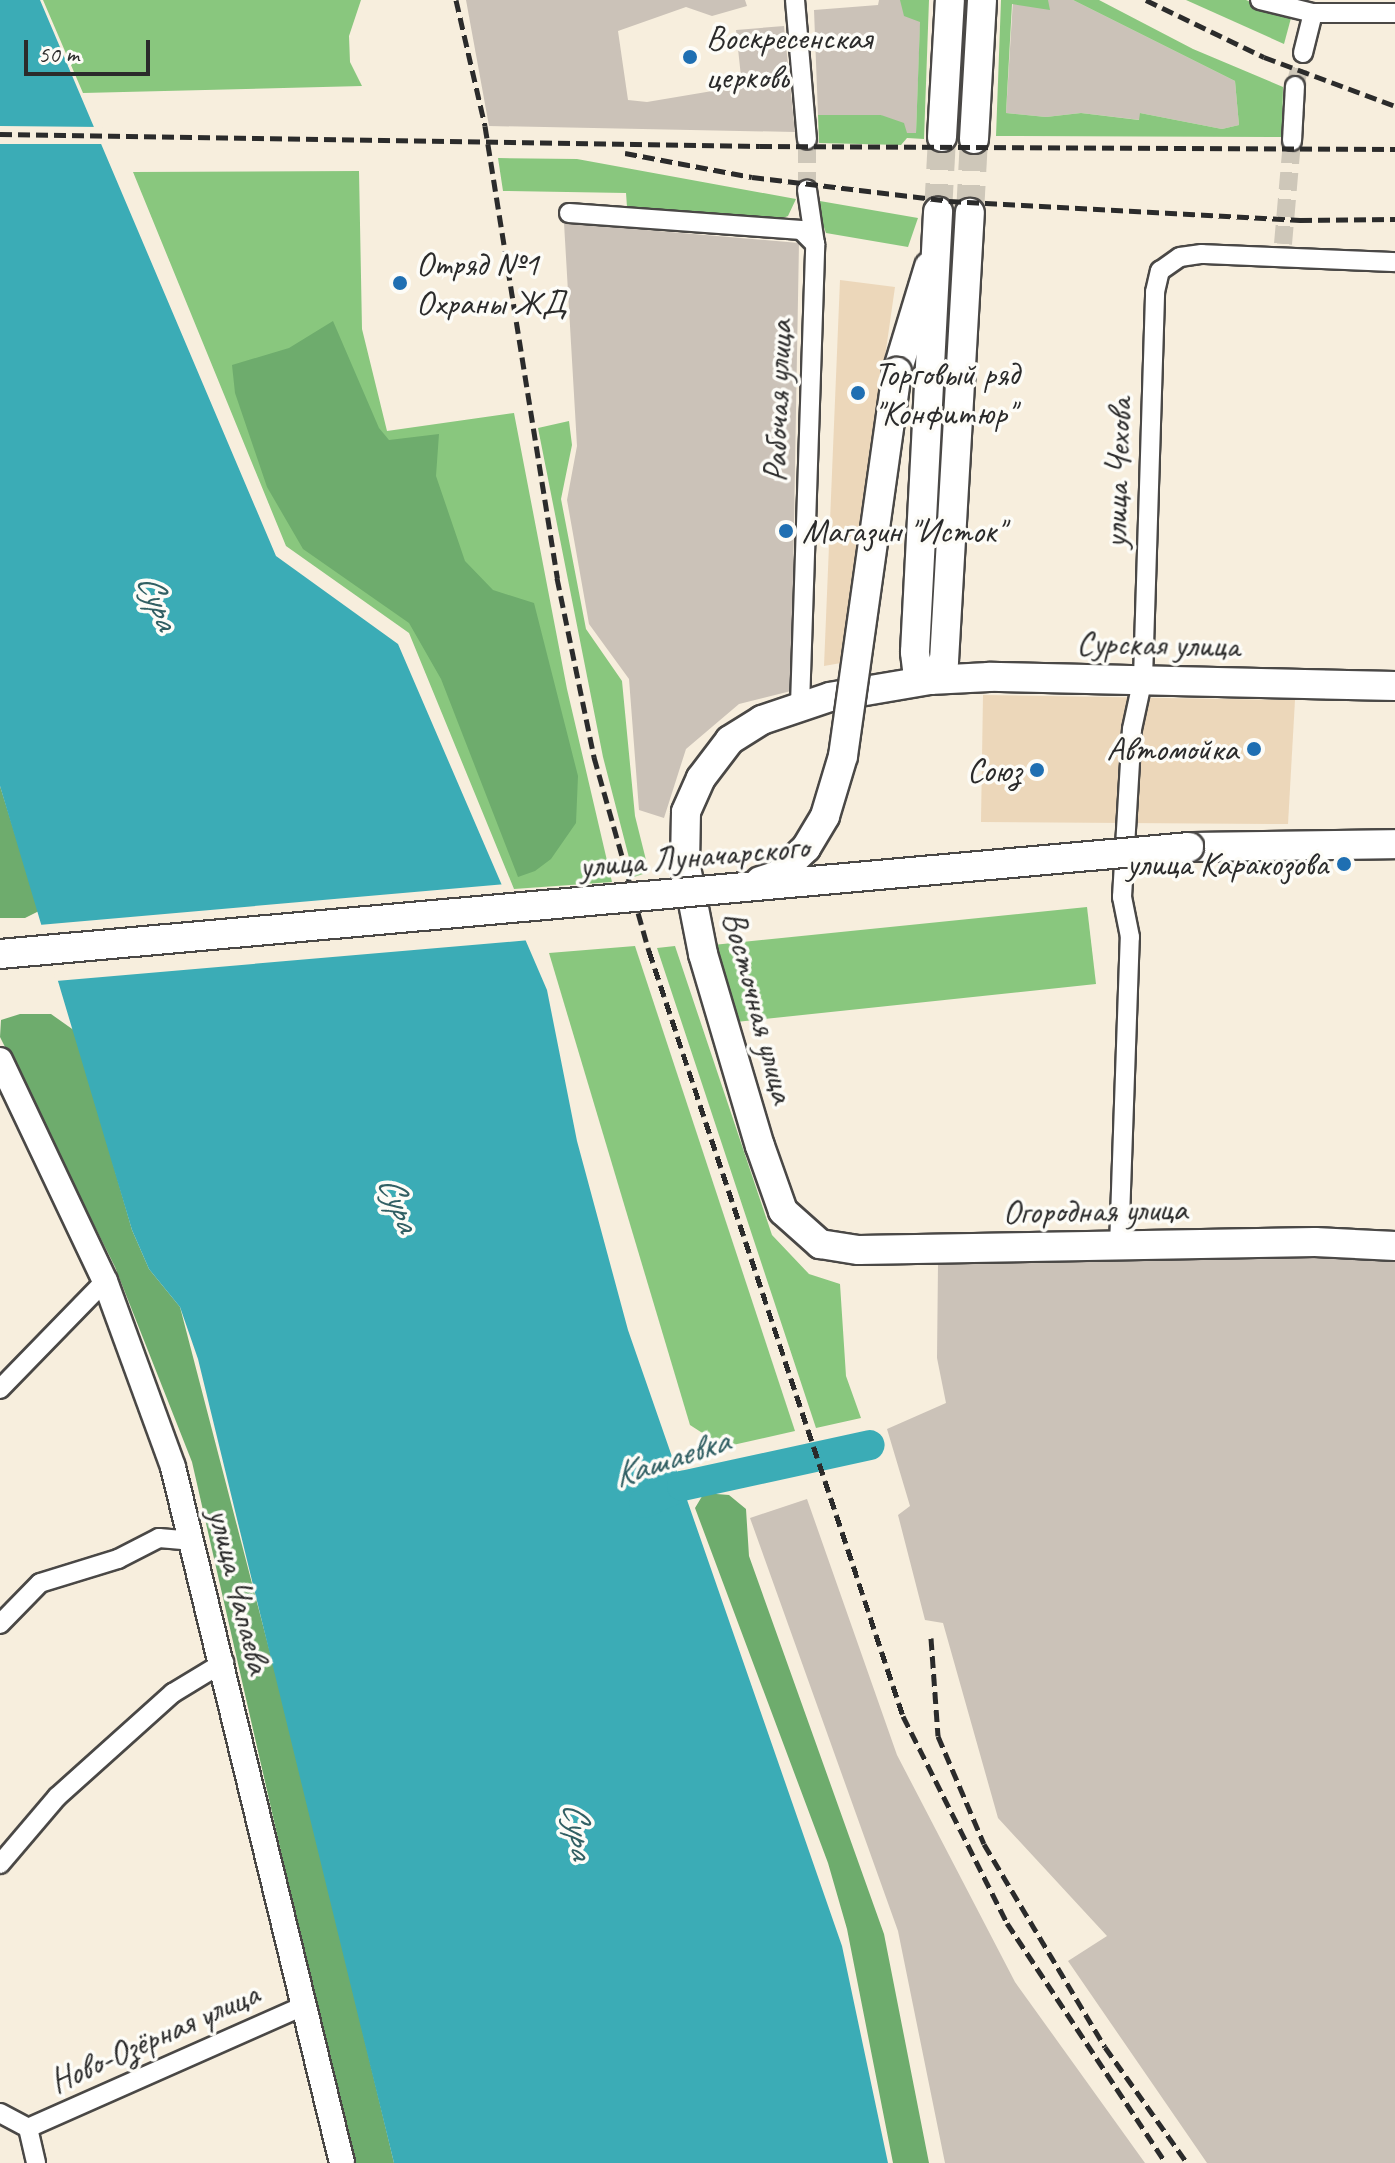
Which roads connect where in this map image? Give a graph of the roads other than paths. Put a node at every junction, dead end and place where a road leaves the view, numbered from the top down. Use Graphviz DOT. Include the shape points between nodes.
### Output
graph roads {
  1 [pos="795,0"];
  2 [pos="950,0"];
  3 [pos="982,0"];
  4 [pos="1260,0"];
  5 [pos="1313,13"];
  6 [pos="1395,13"];
  7 [pos="1303,53"];
  8 [pos="1295,86"];
  9 [pos="942,137"];
  10 [pos="807,139"];
  11 [pos="974,139"];
  12 [pos="1292,141"];
  13 [pos="807,190"];
  14 [pos="938,212"];
  15 [pos="569,213"];
  16 [pos="970,213"];
  17 [pos="815,244"];
  18 [pos="937,248"];
  19 [pos="1395,262"];
  20 [pos="946,626"];
  21 [pos="915,652"];
  22 [pos="989,677"];
  23 [pos="1143,678"];
  24 [pos="930,680"];
  25 [pos="1395,686"];
  26 [pos="892,687"];
  27 [pos="800,705"];
  28 [pos="1395,844"];
  29 [pos="740,888"];
  30 [pos="0,954"];
  31 [pos="0,1060"];
  32 [pos="800,1229"];
  33 [pos="1395,1246"];
  34 [pos="1119,1247"];
  35 [pos="105,1281"];
  36 [pos="0,1389"];
  37 [pos="194,1541"];
  38 [pos="0,1624"];
  39 [pos="224,1662"];
  40 [pos="0,1864"];
  41 [pos="305,2005"];
  42 [pos="0,2113"];
  43 [pos="28,2128"];
  44 [pos="36,2163"];
  45 [pos="342,2163"];
  1 -- 10 [label="street"];
  2 -- 9 [label="main road"];
  3 -- 11 [label="main road"];
  4 -- 5 [label="street"];
  5 -- 6 [label="street"];
  5 -- 7 [label="street"];
  8 -- 12 [label="street"];
  13 -- 17 [label="street, Рабочая улица"];
  14 -- 18 [label="main road"];
  15 -- 17 [label="street" via="801,230"];
  16 -- 20 [label="main road"];
  17 -- 27 [label="street, Рабочая улица"];
  18 -- 21 [label="main road"];
  18 -- 29 [label="main road, bridge" via="916,297 897,372 843,756 825,816 806,848 778,875"];
  19 -- 23 [label="street, улица Чехова" via="1282,252 1202,254 1180,257 1160,271 1155,292"];
  20 -- 22 [label="main road" via="966,661"];
  20 -- 24 [label="main road" via="944,661"];
  21 -- 24 [label="main road" via="917,669"];
  21 -- 26 [label="main road" via="907,672"];
  22 -- 23 [label="main road, Сурская улица"];
  22 -- 24 [label="main road, Восточная улица"];
  23 -- 25 [label="main road, Сурская улица"];
  23 -- 34 [label="street, улица Чехова" via="1132,729 1122,897 1130,937"];
  24 -- 26 [label="main road, Восточная улица"];
  26 -- 27 [label="main road, Восточная улица"];
  27 -- 32 [label="main road, Восточная улица" via="751,727 714,759 686,812 685,862 703,954 760,1146 783,1211"];
  28 -- 29 [label="main road, улица Луначарского, bridge" via="1189,847"];
  29 -- 30 [label="main road, улица Луначарского, bridge"];
  31 -- 35 [label="street, улица Чапаева"];
  32 -- 34 [label="main road, Огородная улица" via="820,1244 859,1250"];
  33 -- 34 [label="main road, Огородная улица"];
  35 -- 36 [label="street"];
  35 -- 37 [label="street, улица Чапаева"];
  37 -- 38 [label="street" via="159,1538 118,1559 40,1583"];
  37 -- 39 [label="street, улица Чапаева"];
  39 -- 40 [label="street" via="173,1693 57,1797"];
  39 -- 41 [label="street, улица Чапаева"];
  41 -- 43 [label="street, Ново-Озёрная улица"];
  41 -- 45 [label="street, улица Чапаева"];
  42 -- 43 [label="street"];
  43 -- 44 [label="street"];
}
